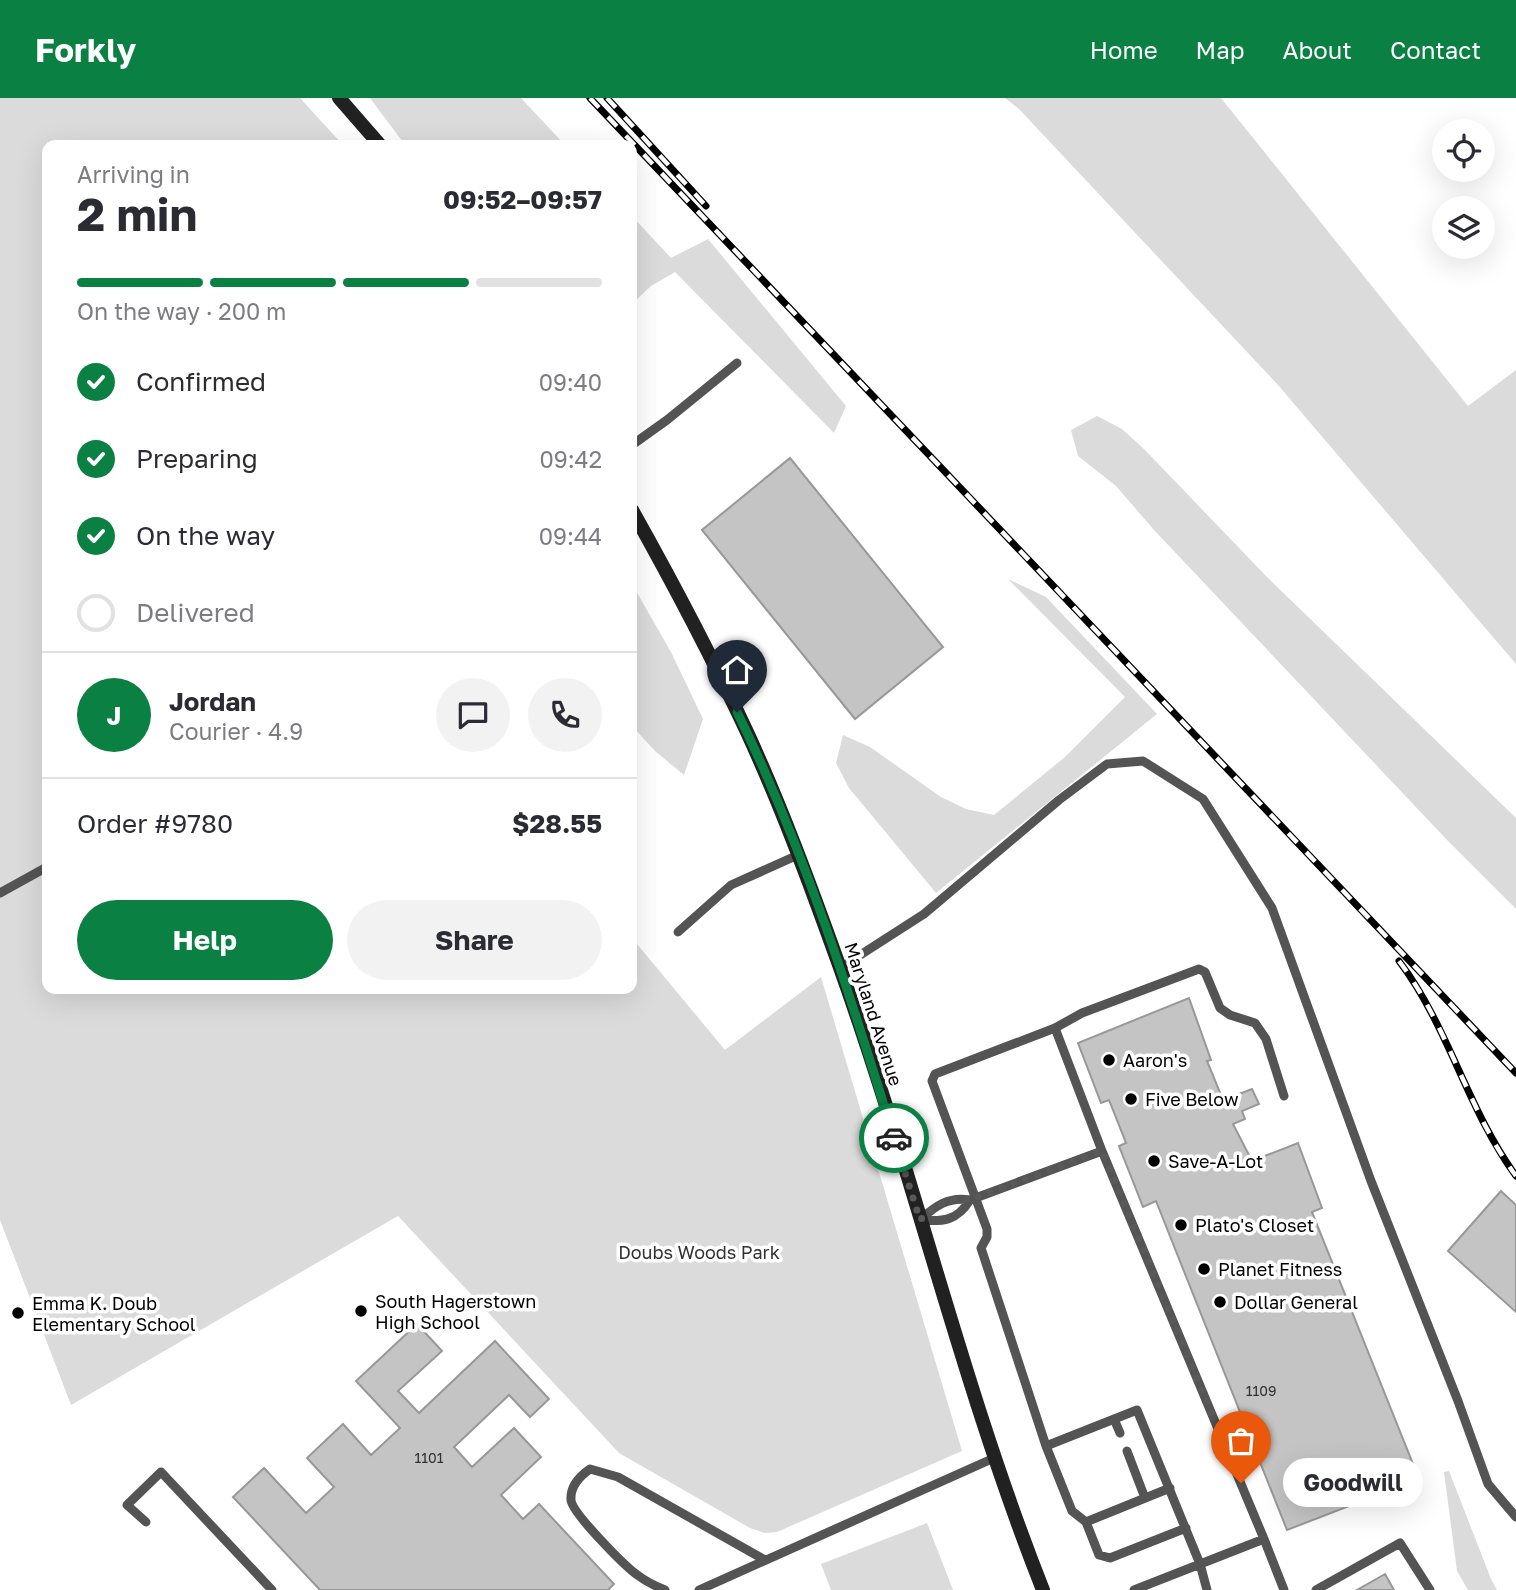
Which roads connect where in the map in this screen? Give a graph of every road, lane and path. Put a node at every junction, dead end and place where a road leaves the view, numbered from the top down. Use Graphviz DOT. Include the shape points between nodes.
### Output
graph roads {
  1 [pos="339,98"];
  2 [pos="376,140"];
  3 [pos="737,363"];
  4 [pos="637,441"];
  5 [pos="637,519"];
  6 [pos="799,855"];
  7 [pos="42,870"];
  8 [pos="0,893"];
  9 [pos="678,932"];
  10 [pos="840,968"];
  11 [pos="1055,1028"];
  12 [pos="1284,1096"];
  13 [pos="1102,1151"];
  14 [pos="973,1199"];
  15 [pos="920,1220"];
  16 [pos="1114,1419"];
  17 [pos="1120,1433"];
  18 [pos="1046,1446"];
  19 [pos="1127,1451"];
  20 [pos="994,1458"];
  21 [pos="1170,1489"];
  22 [pos="1145,1498"];
  23 [pos="1516,1517"];
  24 [pos="146,1522"];
  25 [pos="1086,1522"];
  26 [pos="1186,1528"];
  27 [pos="1264,1539"];
  28 [pos="765,1560"];
  29 [pos="1200,1564"];
  30 [pos="272,1590"];
  31 [pos="665,1590"];
  32 [pos="699,1590"];
  33 [pos="1043,1590"];
  34 [pos="1134,1590"];
  35 [pos="1207,1590"];
  36 [pos="1284,1590"];
  37 [pos="1316,1590"];
  38 [pos="1430,1590"];
  1 -- 2 [label="main road"];
  3 -- 4 [label="lane"];
  5 -- 6 [label="main road, Maryland Avenue" via="748,734"];
  6 -- 9 [label="lane" via="731,885"];
  6 -- 10 [label="main road, Maryland Avenue"];
  7 -- 8 [label="lane"];
  10 -- 15 [label="main road, Maryland Avenue"];
  10 -- 23 [label="lane" via="924,914 1107,764 1143,761 1203,799 1272,908 1488,1484"];
  11 -- 12 [label="lane" via="1082,1013 1199,969 1205,972 1220,1008 1255,1023 1266,1040"];
  11 -- 13 [label="lane"];
  11 -- 14 [label="lane" via="935,1074 932,1081"];
  13 -- 14 [label="lane"];
  13 -- 27 [label="lane"];
  14 -- 15 [label="lane" via="936,1205"];
  14 -- 15 [label="lane" via="962,1213 940,1222"];
  14 -- 18 [label="lane" via="987,1229 981,1248"];
  15 -- 20 [label="main road, Maryland Avenue"];
  16 -- 17 [label="lane"];
  16 -- 18 [label="lane"];
  16 -- 21 [label="lane" via="1137,1410"];
  18 -- 25 [label="lane" via="1072,1511"];
  19 -- 22 [label="lane"];
  20 -- 28 [label="lane"];
  20 -- 33 [label="main road, Maryland Avenue"];
  21 -- 22 [label="lane"];
  21 -- 26 [label="lane"];
  22 -- 25 [label="lane"];
  24 -- 30 [label="lane" via="127,1505 162,1472"];
  25 -- 26 [label="lane" via="1099,1555 1110,1558"];
  26 -- 29 [label="lane"];
  27 -- 29 [label="lane"];
  27 -- 36 [label="lane"];
  28 -- 31 [label="lane" via="618,1477 590,1469 574,1488 571,1502 578,1515 634,1573"];
  28 -- 32 [label="lane"];
  29 -- 34 [label="lane"];
  29 -- 35 [label="lane"];
  37 -- 38 [label="lane" via="1400,1543"];
}
